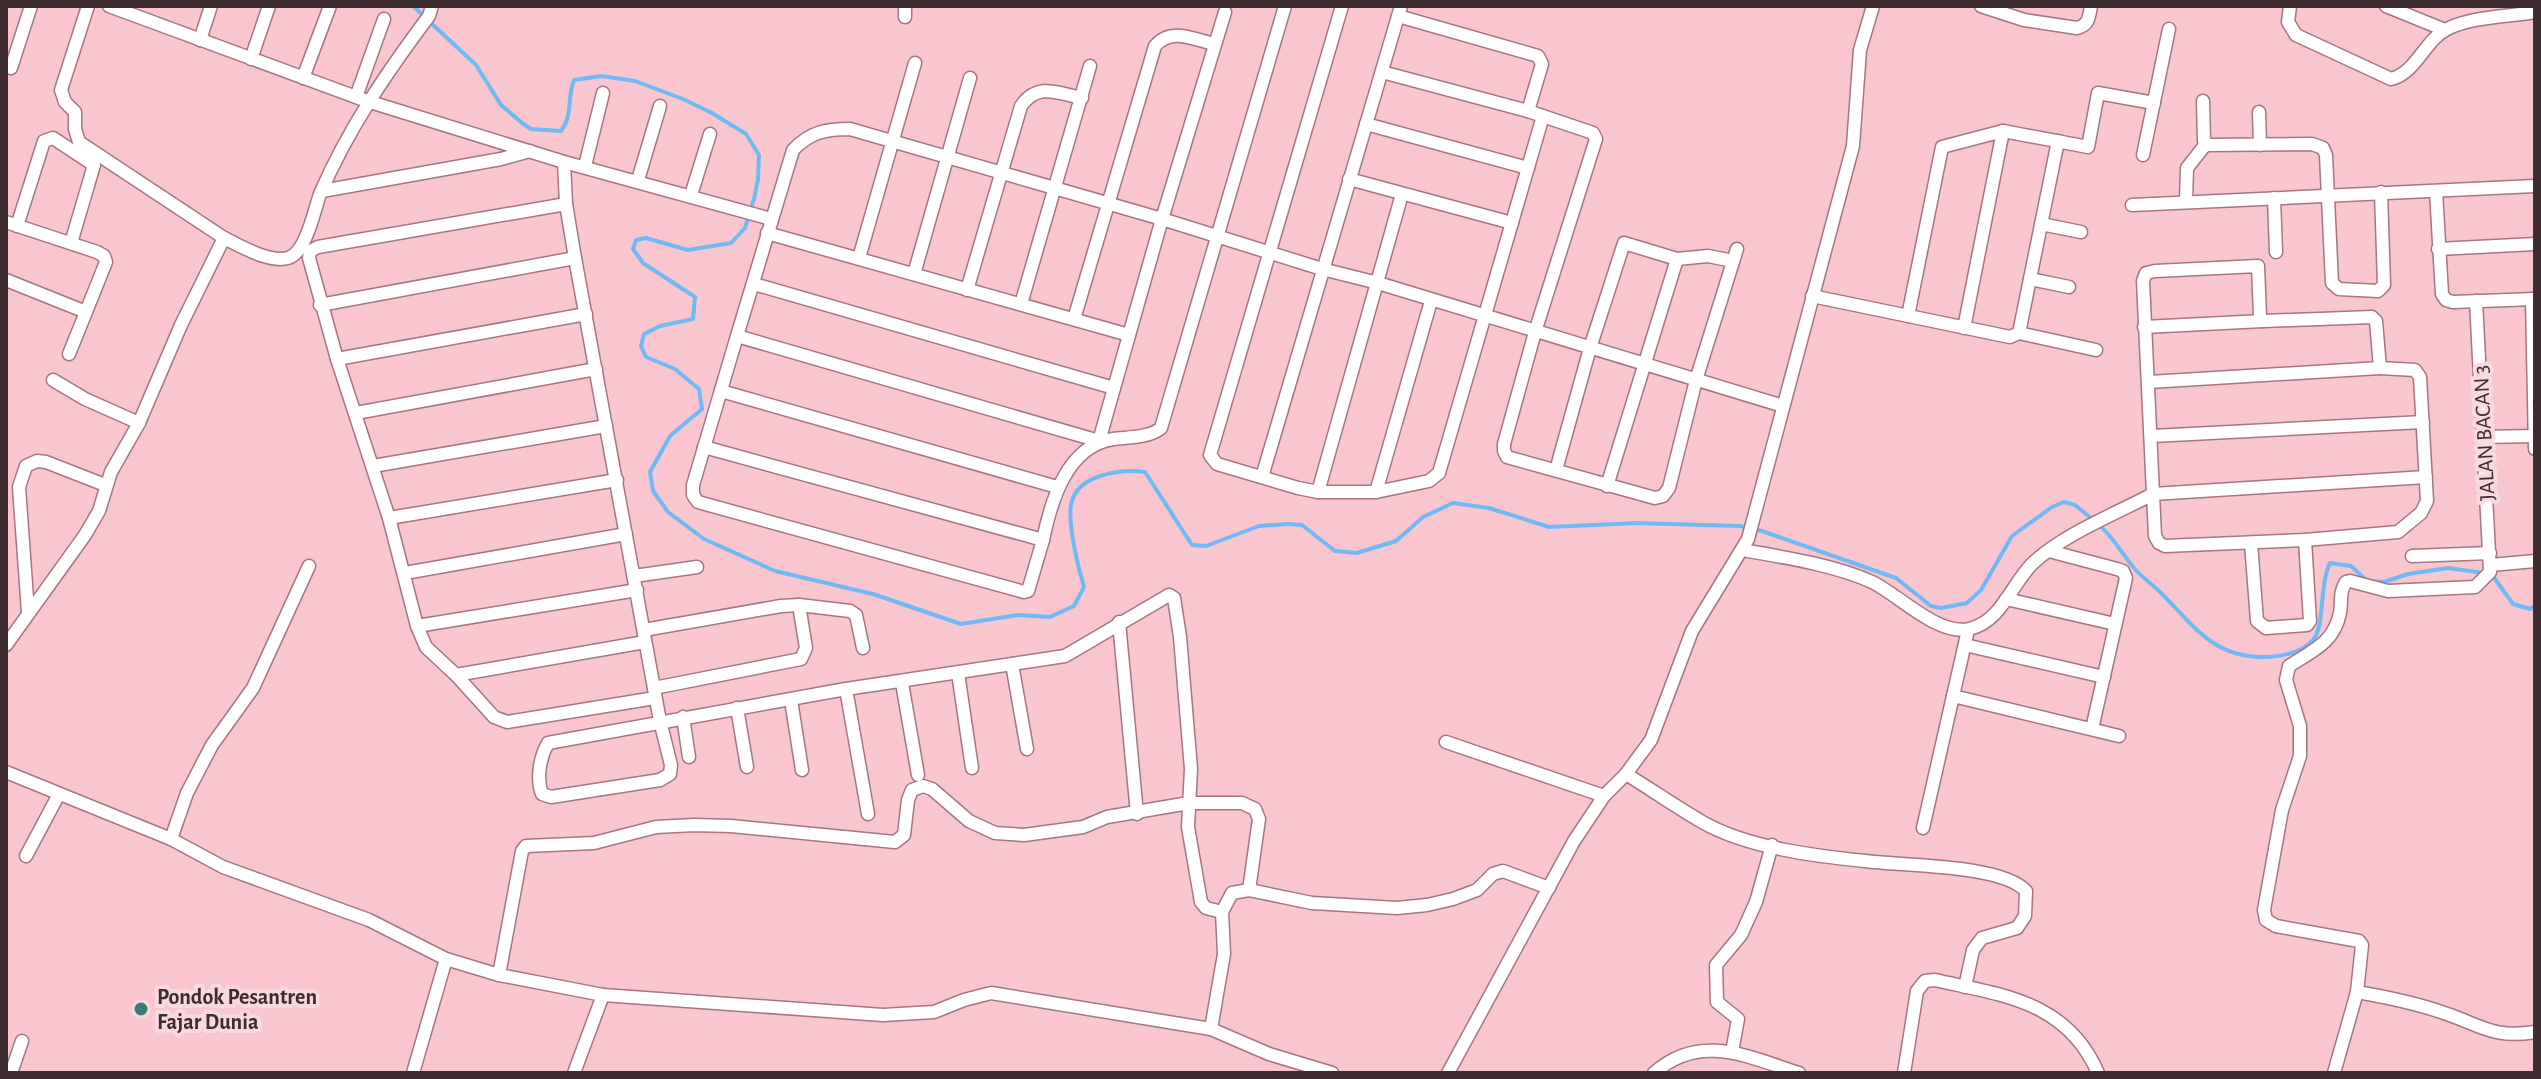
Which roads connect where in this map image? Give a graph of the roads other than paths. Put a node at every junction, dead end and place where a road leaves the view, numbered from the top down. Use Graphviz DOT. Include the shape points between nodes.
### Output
graph roads {
  1 [pos="31,6"];
  2 [pos="88,6"];
  3 [pos="109,6"];
  4 [pos="211,6"];
  5 [pos="269,6"];
  6 [pos="330,6"];
  7 [pos="1285,6"];
  8 [pos="1342,6"];
  9 [pos="1873,6"];
  10 [pos="1981,6"];
  11 [pos="2091,6"];
  12 [pos="2290,6"];
  13 [pos="2386,6"];
  14 [pos="2485,6"];
  15 [pos="430,11"];
  16 [pos="1400,11"];
  17 [pos="146,12"];
  18 [pos="1225,12"];
  19 [pos="2420,12"];
  20 [pos="2535,12"];
  21 [pos="384,19"];
  22 [pos="2479,20"];
  23 [pos="2169,29"];
  24 [pos="2445,30"];
  25 [pos="200,40"];
  26 [pos="1214,44"];
  27 [pos="251,59"];
  28 [pos="915,63"];
  29 [pos="1090,66"];
  30 [pos="11,68"];
  31 [pos="1382,72"];
  32 [pos="303,78"];
  33 [pos="970,78"];
  34 [pos="603,93"];
  35 [pos="1082,98"];
  36 [pos="361,99"];
  37 [pos="2203,101"];
  38 [pos="2154,103"];
  39 [pos="660,106"];
  40 [pos="1528,111"];
  41 [pos="2259,112"];
  42 [pos="1543,116"];
  43 [pos="1366,124"];
  44 [pos="2003,131"];
  45 [pos="710,134"];
  46 [pos="2058,141"];
  47 [pos="893,143"];
  48 [pos="2206,144"];
  49 [pos="2260,145"];
  50 [pos="533,150"];
  51 [pos="2143,155"];
  52 [pos="947,158"];
  53 [pos="564,162"];
  54 [pos="585,166"];
  55 [pos="1528,168"];
  56 [pos="1000,174"];
  57 [pos="1349,179"];
  58 [pos="638,180"];
  59 [pos="2535,186"];
  60 [pos="1055,189"];
  61 [pos="322,191"];
  62 [pos="2436,191"];
  63 [pos="2381,192"];
  64 [pos="1402,194"];
  65 [pos="691,195"];
  66 [pos="2327,195"];
  67 [pos="2274,198"];
  68 [pos="2186,201"];
  69 [pos="566,204"];
  70 [pos="2132,205"];
  71 [pos="1109,206"];
  72 [pos="764,217"];
  73 [pos="1162,219"];
  74 [pos="1512,223"];
  75 [pos="12,224"];
  76 [pos="2041,224"];
  77 [pos="2081,232"];
  78 [pos="767,233"];
  79 [pos="1215,236"];
  80 [pos="224,238"];
  81 [pos="71,243"];
  82 [pos="2535,244"];
  83 [pos="307,248"];
  84 [pos="2438,249"];
  85 [pos="2276,252"];
  86 [pos="1271,254"];
  87 [pos="575,258"];
  88 [pos="859,258"];
  89 [pos="1677,259"];
  90 [pos="1322,269"];
  91 [pos="914,274"];
  92 [pos="2030,279"];
  93 [pos="6,280"];
  94 [pos="1378,283"];
  95 [pos="754,284"];
  96 [pos="2069,287"];
  97 [pos="967,290"];
  98 [pos="2378,291"];
  99 [pos="1812,296"];
  100 [pos="2534,299"];
  101 [pos="1431,301"];
  102 [pos="2476,301"];
  103 [pos="1021,304"];
  104 [pos="320,305"];
  105 [pos="86,312"];
  106 [pos="586,314"];
  107 [pos="1908,316"];
  108 [pos="1484,317"];
  109 [pos="2372,317"];
  110 [pos="1074,319"];
  111 [pos="2263,321"];
  112 [pos="2144,327"];
  113 [pos="1964,328"];
  114 [pos="1535,332"];
  115 [pos="2019,333"];
  116 [pos="1129,335"];
  117 [pos="737,336"];
  118 [pos="1590,348"];
  119 [pos="2096,350"];
  120 [pos="69,354"];
  121 [pos="337,359"];
  122 [pos="1644,363"];
  123 [pos="2380,368"];
  124 [pos="596,369"];
  125 [pos="53,380"];
  126 [pos="1696,380"];
  127 [pos="2149,382"];
  128 [pos="1114,388"];
  129 [pos="721,391"];
  130 [pos="1783,406"];
  131 [pos="356,413"];
  132 [pos="2423,422"];
  133 [pos="139,423"];
  134 [pos="606,426"];
  135 [pos="2152,436"];
  136 [pos="2535,436"];
  137 [pos="2482,437"];
  138 [pos="1099,441"];
  139 [pos="704,447"];
  140 [pos="2535,449"];
  141 [pos="373,466"];
  142 [pos="1556,470"];
  143 [pos="1262,477"];
  144 [pos="2426,477"];
  145 [pos="617,480"];
  146 [pos="105,485"];
  147 [pos="1607,486"];
  148 [pos="1057,487"];
  149 [pos="1318,492"];
  150 [pos="1376,492"];
  151 [pos="2153,494"];
  152 [pos="389,518"];
  153 [pos="626,534"];
  154 [pos="1043,540"];
  155 [pos="2305,540"];
  156 [pos="2251,543"];
  157 [pos="1745,544"];
  158 [pos="2049,551"];
  159 [pos="2412,556"];
  160 [pos="2535,561"];
  161 [pos="309,566"];
  162 [pos="697,567"];
  163 [pos="2489,568"];
  164 [pos="405,573"];
  165 [pos="634,576"];
  166 [pos="637,590"];
  167 [pos="2006,599"];
  168 [pos="799,605"];
  169 [pos="28,612"];
  170 [pos="1119,622"];
  171 [pos="2115,624"];
  172 [pos="417,626"];
  173 [pos="1968,630"];
  174 [pos="644,636"];
  175 [pos="6,645"];
  176 [pos="1965,645"];
  177 [pos="863,648"];
  178 [pos="1012,664"];
  179 [pos="958,673"];
  180 [pos="456,675"];
  181 [pos="2104,677"];
  182 [pos="902,683"];
  183 [pos="846,689"];
  184 [pos="654,693"];
  185 [pos="1953,696"];
  186 [pos="791,700"];
  187 [pos="737,708"];
  188 [pos="683,717"];
  189 [pos="660,721"];
  190 [pos="2092,729"];
  191 [pos="2119,736"];
  192 [pos="1446,742"];
  193 [pos="1027,749"];
  194 [pos="689,757"];
  195 [pos="747,767"];
  196 [pos="972,768"];
  197 [pos="802,770"];
  198 [pos="6,772"];
  199 [pos="1626,774"];
  200 [pos="918,775"];
  201 [pos="59,794"];
  202 [pos="1604,796"];
  203 [pos="1189,803"];
  204 [pos="868,814"];
  205 [pos="1137,814"];
  206 [pos="1923,828"];
  207 [pos="171,839"];
  208 [pos="1772,845"];
  209 [pos="26,856"];
  210 [pos="1549,888"];
  211 [pos="1249,890"];
  212 [pos="1222,912"];
  213 [pos="446,959"];
  214 [pos="499,975"];
  215 [pos="1965,987"];
  216 [pos="2357,992"];
  217 [pos="603,995"];
  218 [pos="1211,1029"];
  219 [pos="2535,1032"];
  220 [pos="22,1041"];
  221 [pos="1732,1052"];
  222 [pos="11,1073"];
  223 [pos="413,1073"];
  224 [pos="574,1073"];
  225 [pos="1332,1073"];
  226 [pos="1448,1073"];
  227 [pos="1654,1073"];
  228 [pos="1799,1073"];
  229 [pos="1904,1073"];
  230 [pos="2098,1073"];
  231 [pos="2334,1073"];
  1 -- 30 [label="street"];
  2 -- 80 [label="street" via="61,90 75,112 79,142"];
  3 -- 17 [label="street"];
  4 -- 25 [label="street"];
  5 -- 27 [label="street"];
  6 -- 32 [label="street"];
  7 -- 79 [label="street"];
  8 -- 86 [label="street"];
  9 -- 99 [label="street" via="1860,50 1853,146"];
  10 -- 11 [label="street" via="2024,20 2077,28 2089,21"];
  12 -- 24 [label="street" via="2288,22 2296,35 2391,79 2402,75"];
  13 -- 19 [label="street"];
  14 -- 22 [label="street"];
  15 -- 36 [label="street"];
  16 -- 31 [label="street"];
  16 -- 40 [label="street" via="1538,56 1542,64"];
  17 -- 25 [label="street"];
  18 -- 26 [label="street"];
  19 -- 24 [label="street"];
  20 -- 22 [label="street"];
  21 -- 36 [label="street"];
  22 -- 24 [label="street"];
  23 -- 38 [label="street"];
  25 -- 27 [label="street"];
  26 -- 71 [label="street" via="1175,34 1155,46"];
  26 -- 73 [label="street"];
  27 -- 32 [label="street"];
  28 -- 47 [label="street"];
  29 -- 35 [label="street"];
  31 -- 40 [label="street"];
  31 -- 43 [label="street"];
  32 -- 36 [label="street"];
  33 -- 52 [label="street"];
  34 -- 54 [label="street"];
  35 -- 56 [label="street" via="1042,90 1029,94"];
  35 -- 60 [label="street"];
  36 -- 50 [label="street"];
  36 -- 61 [label="street"];
  37 -- 48 [label="street"];
  38 -- 46 [label="street" via="2098,93 2088,147"];
  38 -- 51 [label="street"];
  39 -- 58 [label="street"];
  40 -- 42 [label="street"];
  41 -- 49 [label="street"];
  42 -- 55 [label="street"];
  42 -- 114 [label="street" via="1593,133 1596,145"];
  43 -- 55 [label="street"];
  43 -- 57 [label="street"];
  44 -- 46 [label="street"];
  44 -- 107 [label="street" via="1942,147"];
  44 -- 113 [label="street"];
  45 -- 65 [label="street"];
  46 -- 76 [label="street"];
  47 -- 52 [label="street"];
  47 -- 72 [label="street" via="850,129 826,129 804,139 793,150"];
  47 -- 88 [label="street"];
  48 -- 49 [label="street"];
  48 -- 68 [label="street" via="2187,168"];
  49 -- 66 [label="street" via="2323,148"];
  50 -- 53 [label="street"];
  50 -- 61 [label="street"];
  52 -- 56 [label="street"];
  52 -- 91 [label="street"];
  53 -- 54 [label="street"];
  53 -- 69 [label="street"];
  54 -- 58 [label="street"];
  55 -- 74 [label="street"];
  56 -- 60 [label="street"];
  56 -- 97 [label="street"];
  57 -- 64 [label="street"];
  57 -- 90 [label="street"];
  58 -- 65 [label="street"];
  59 -- 62 [label="street"];
  60 -- 71 [label="street"];
  60 -- 103 [label="street"];
  61 -- 83 [label="street"];
  62 -- 63 [label="street"];
  62 -- 84 [label="street"];
  63 -- 66 [label="street"];
  63 -- 98 [label="street" via="2384,285"];
  64 -- 74 [label="street"];
  64 -- 94 [label="street"];
  65 -- 72 [label="street"];
  66 -- 67 [label="street"];
  66 -- 98 [label="street" via="2332,283 2339,289"];
  67 -- 68 [label="street"];
  67 -- 85 [label="street"];
  68 -- 70 [label="street"];
  69 -- 83 [label="street"];
  69 -- 87 [label="street"];
  71 -- 73 [label="street"];
  71 -- 110 [label="street"];
  72 -- 78 [label="street"];
  73 -- 79 [label="street"];
  73 -- 116 [label="street"];
  74 -- 108 [label="street"];
  75 -- 81 [label="street"];
  75 -- 81 [label="street" via="44,141 53,138 94,165"];
  76 -- 77 [label="street"];
  76 -- 92 [label="street"];
  78 -- 88 [label="street"];
  78 -- 95 [label="street"];
  79 -- 86 [label="street"];
  79 -- 138 [label="street" via="1161,428"];
  80 -- 83 [label="street" via="268,257 287,258"];
  80 -- 133 [label="street"];
  81 -- 105 [label="street" via="97,252 106,262"];
  82 -- 84 [label="street"];
  83 -- 104 [label="street"];
  84 -- 102 [label="street" via="2446,300"];
  86 -- 90 [label="street"];
  86 -- 143 [label="street" via="1210,455 1217,464"];
  87 -- 104 [label="street"];
  87 -- 106 [label="street"];
  88 -- 91 [label="street"];
  89 -- 118 [label="street" via="1624,243"];
  89 -- 122 [label="street"];
  89 -- 126 [label="street" via="1735,255"];
  90 -- 94 [label="street"];
  90 -- 143 [label="street"];
  91 -- 97 [label="street"];
  92 -- 96 [label="street"];
  92 -- 115 [label="street"];
  93 -- 105 [label="street"];
  94 -- 101 [label="street"];
  94 -- 149 [label="street"];
  95 -- 117 [label="street"];
  95 -- 128 [label="street"];
  97 -- 103 [label="street"];
  98 -- 109 [label="street"];
  99 -- 107 [label="street"];
  99 -- 130 [label="street"];
  100 -- 102 [label="street"];
  100 -- 136 [label="street"];
  101 -- 108 [label="street"];
  101 -- 150 [label="street"];
  102 -- 137 [label="street, JALAN BACAN 3"];
  103 -- 110 [label="street"];
  104 -- 121 [label="street"];
  105 -- 120 [label="street"];
  106 -- 121 [label="street"];
  106 -- 124 [label="street"];
  107 -- 113 [label="street"];
  108 -- 114 [label="street"];
  108 -- 150 [label="street" via="1439,473 1429,481"];
  109 -- 111 [label="street"];
  109 -- 123 [label="street"];
  110 -- 116 [label="street"];
  111 -- 112 [label="street"];
  111 -- 112 [label="street" via="2260,271 2250,265 2146,273"];
  112 -- 127 [label="street"];
  113 -- 115 [label="street" via="2010,337"];
  114 -- 118 [label="street"];
  114 -- 142 [label="street" via="1504,451 1507,457"];
  115 -- 119 [label="street"];
  116 -- 128 [label="street"];
  117 -- 129 [label="street"];
  117 -- 138 [label="street"];
  118 -- 122 [label="street"];
  118 -- 142 [label="street"];
  121 -- 131 [label="street"];
  122 -- 126 [label="street"];
  122 -- 147 [label="street"];
  123 -- 127 [label="street"];
  123 -- 132 [label="street" via="2419,372"];
  124 -- 131 [label="street"];
  124 -- 134 [label="street"];
  125 -- 133 [label="street"];
  126 -- 130 [label="street"];
  126 -- 147 [label="street" via="1663,496"];
  127 -- 135 [label="street"];
  128 -- 138 [label="street"];
  129 -- 139 [label="street"];
  129 -- 148 [label="street"];
  130 -- 157 [label="street"];
  131 -- 141 [label="street"];
  132 -- 135 [label="street"];
  132 -- 144 [label="street"];
  133 -- 146 [label="street"];
  134 -- 141 [label="street"];
  134 -- 145 [label="street"];
  135 -- 151 [label="street"];
  136 -- 137 [label="street"];
  136 -- 140 [label="street"];
  137 -- 163 [label="street, JALAN BACAN 3"];
  138 -- 148 [label="street"];
  139 -- 154 [label="street"];
  139 -- 154 [label="street" via="693,485 698,502 1024,592"];
  141 -- 152 [label="street"];
  142 -- 147 [label="street"];
  143 -- 149 [label="street"];
  144 -- 151 [label="street"];
  144 -- 155 [label="street" via="2426,507 2398,532"];
  145 -- 152 [label="street"];
  145 -- 153 [label="street"];
  146 -- 169 [label="street" via="99,511 85,535"];
  146 -- 169 [label="street" via="46,462 26,466 19,487"];
  148 -- 154 [label="street"];
  149 -- 150 [label="street"];
  151 -- 156 [label="street" via="2159,543"];
  151 -- 158 [label="street"];
  152 -- 164 [label="street"];
  153 -- 164 [label="street"];
  153 -- 165 [label="street"];
  155 -- 156 [label="street"];
  155 -- 156 [label="street" via="2310,621 2266,628 2257,621"];
  157 -- 173 [label="street" via="1854,575 1937,623"];
  157 -- 199 [label="street" via="1692,631 1651,740"];
  158 -- 167 [label="street" via="2030,565"];
  158 -- 171 [label="street" via="2123,571 2126,578"];
  159 -- 163 [label="street"];
  160 -- 163 [label="street"];
  161 -- 207 [label="street" via="253,688 193,781"];
  162 -- 165 [label="street"];
  163 -- 216 [label="street" via="2475,587 2401,591 2346,582 2328,641 2286,673 2300,726 2300,756 2282,810 2266,920 2359,941 2363,950"];
  164 -- 172 [label="street"];
  165 -- 166 [label="street"];
  166 -- 172 [label="street"];
  166 -- 174 [label="street"];
  167 -- 171 [label="street"];
  167 -- 173 [label="street" via="1987,622"];
  168 -- 174 [label="street"];
  168 -- 177 [label="street" via="856,615"];
  168 -- 184 [label="street" via="806,648 801,659"];
  169 -- 175 [label="street"];
  170 -- 178 [label="street" via="1065,656"];
  170 -- 203 [label="street" via="1163,596 1174,598 1191,769"];
  170 -- 205 [label="street"];
  171 -- 181 [label="street"];
  172 -- 180 [label="street" via="426,647"];
  173 -- 176 [label="street"];
  174 -- 180 [label="street"];
  174 -- 184 [label="street"];
  176 -- 181 [label="street"];
  176 -- 185 [label="street"];
  178 -- 179 [label="street"];
  178 -- 193 [label="street"];
  179 -- 182 [label="street"];
  179 -- 196 [label="street"];
  180 -- 184 [label="street" via="494,717 507,722"];
  181 -- 190 [label="street"];
  182 -- 183 [label="street"];
  182 -- 200 [label="street"];
  183 -- 186 [label="street"];
  183 -- 204 [label="street"];
  184 -- 189 [label="street"];
  185 -- 190 [label="street"];
  185 -- 206 [label="street"];
  186 -- 187 [label="street"];
  186 -- 197 [label="street"];
  187 -- 188 [label="street"];
  187 -- 195 [label="street"];
  188 -- 189 [label="street"];
  188 -- 194 [label="street"];
  189 -- 189 [label="street" via="670,774 567,795 542,794 542,754 548,743"];
  190 -- 191 [label="street"];
  192 -- 202 [label="street"];
  198 -- 201 [label="street"];
  199 -- 202 [label="street"];
  199 -- 208 [label="street" via="1706,824"];
  201 -- 207 [label="street"];
  201 -- 209 [label="street"];
  202 -- 210 [label="street"];
  203 -- 205 [label="street"];
  203 -- 211 [label="street" via="1242,803 1255,809 1259,819"];
  203 -- 212 [label="street" via="1201,902"];
  205 -- 214 [label="street" via="1107,817 1070,830 995,833 969,821 923,786 912,790 904,835 895,842 694,825 656,827 594,843 526,846"];
  207 -- 213 [label="street" via="223,867 369,920"];
  208 -- 215 [label="street" via="1827,857 1970,871 2020,885 2026,891 2025,916 2017,928 1982,938 1973,950"];
  208 -- 221 [label="street" via="1741,935 1716,965 1717,1002 1738,1019"];
  210 -- 211 [label="street" via="1503,871 1453,899 1397,908 1312,903"];
  210 -- 226 [label="street"];
  211 -- 212 [label="street" via="1232,893"];
  212 -- 218 [label="street" via="1224,954"];
  213 -- 214 [label="street"];
  213 -- 223 [label="street"];
  214 -- 217 [label="street"];
  215 -- 229 [label="street" via="1935,980 1925,981 1917,991"];
  215 -- 230 [label="street" via="2024,1000 2049,1013"];
  216 -- 219 [label="street" via="2445,1013 2495,1034"];
  216 -- 231 [label="street"];
  217 -- 218 [label="street" via="883,1015 934,1012 991,993"];
  217 -- 224 [label="street"];
  218 -- 225 [label="street"];
  220 -- 222 [label="street"];
  221 -- 227 [label="street" via="1690,1051"];
  221 -- 228 [label="street"];
}
